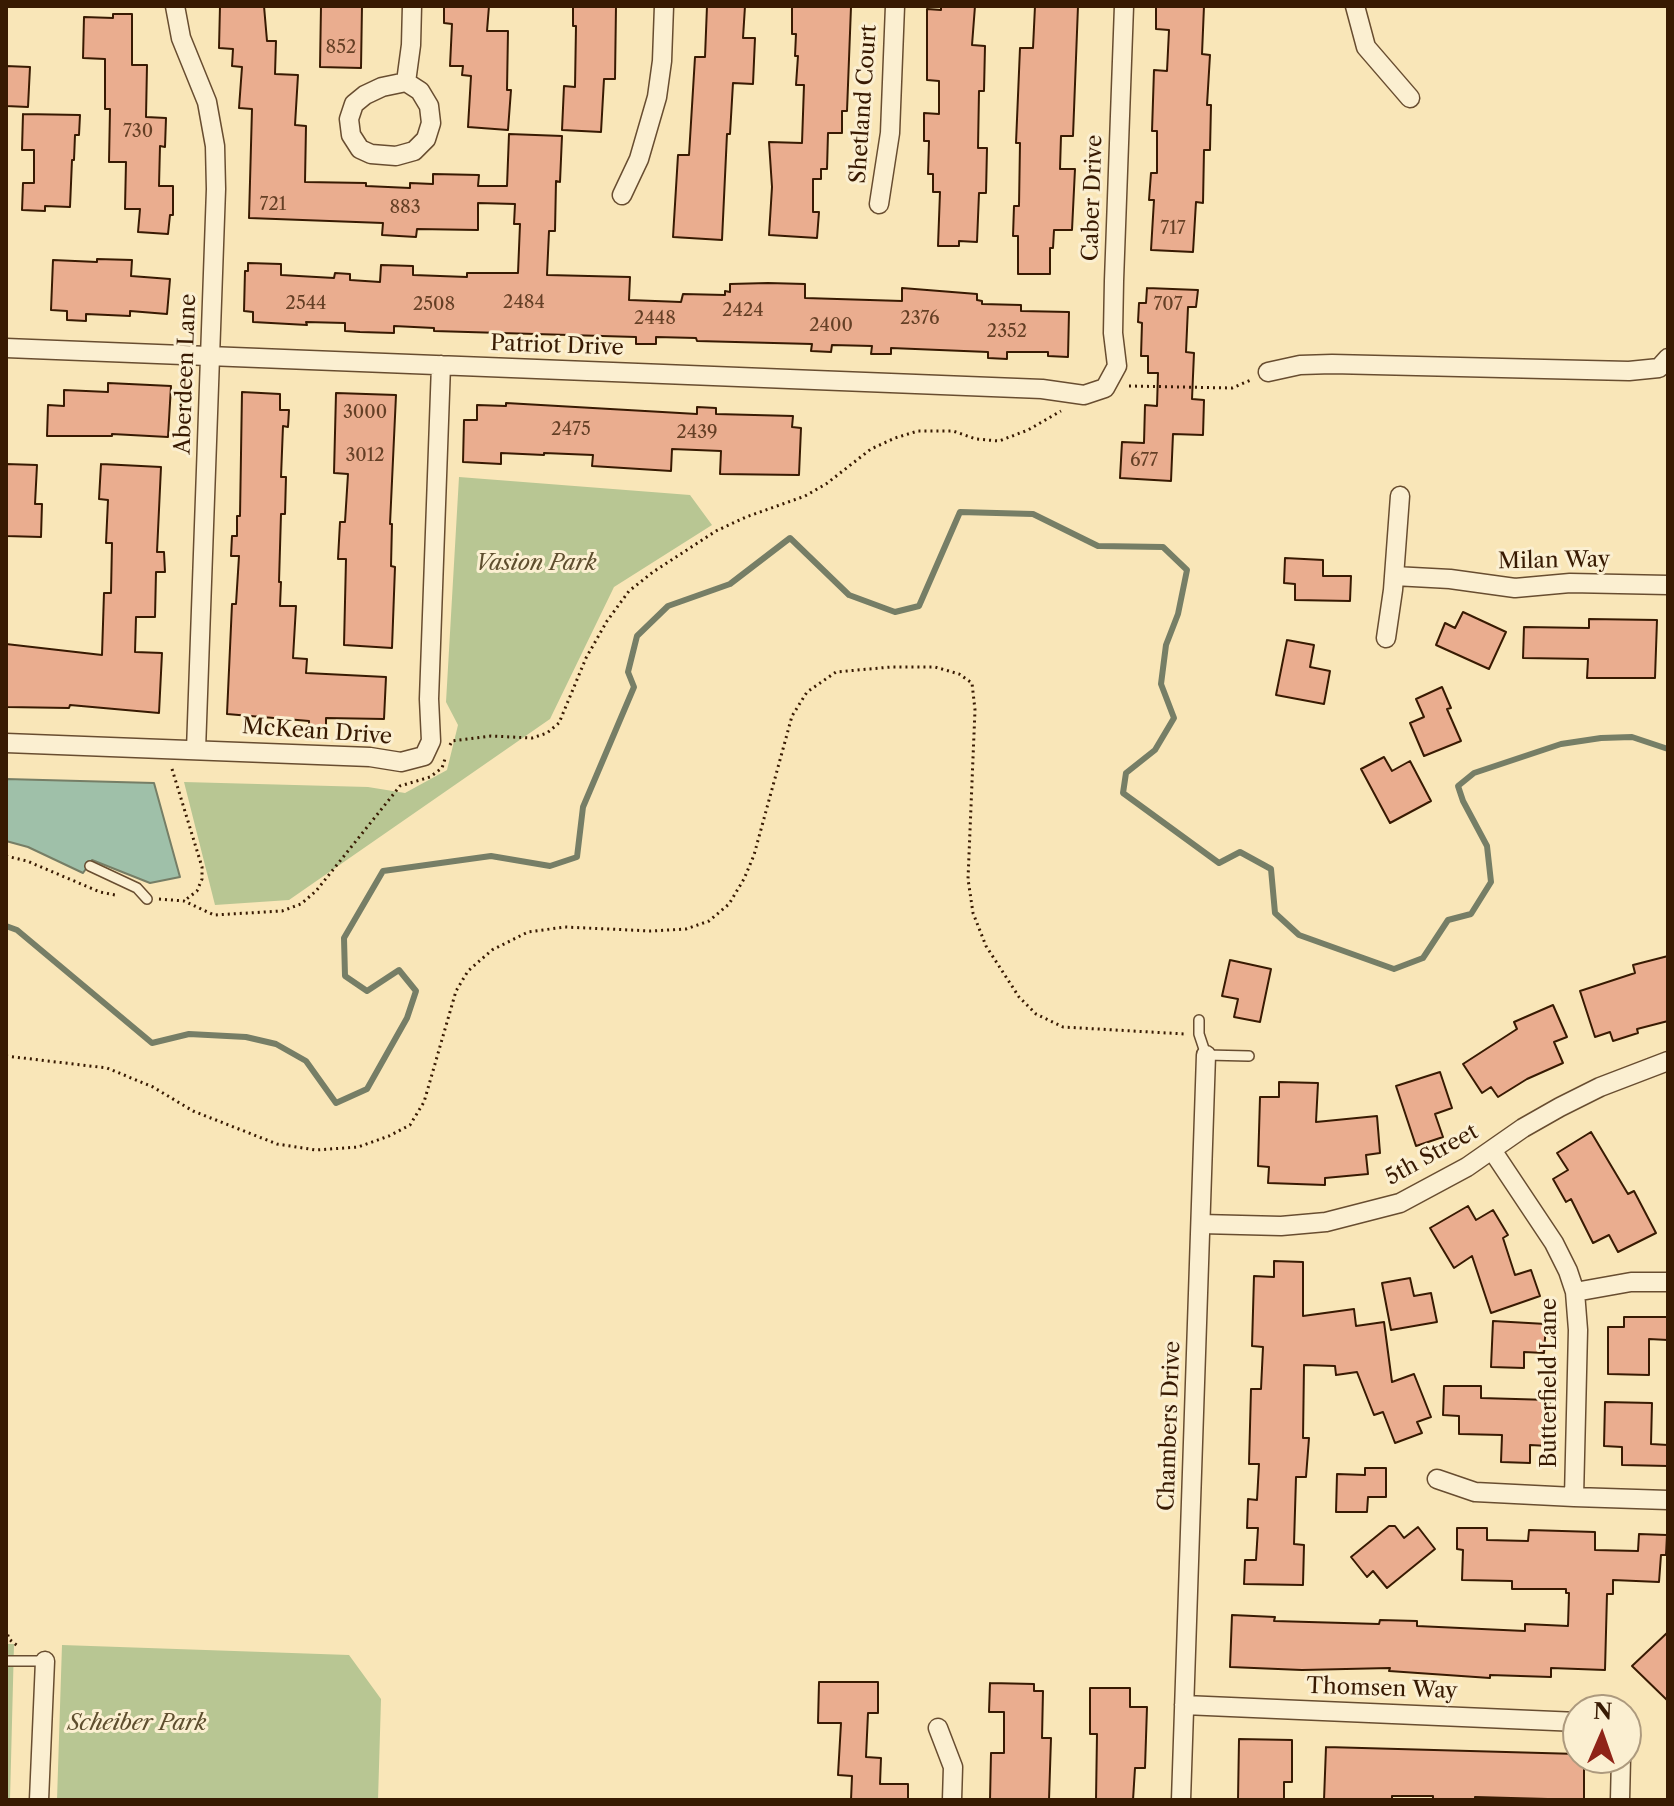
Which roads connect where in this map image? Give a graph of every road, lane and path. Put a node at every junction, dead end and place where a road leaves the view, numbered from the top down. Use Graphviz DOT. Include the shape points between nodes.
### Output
graph roads {
  1 [pos="175,6"];
  2 [pos="412,6"];
  3 [pos="664,6"];
  4 [pos="895,6"];
  5 [pos="1124,6"];
  6 [pos="1355,6"];
  7 [pos="406,82"];
  8 [pos="1410,98"];
  9 [pos="622,195"];
  10 [pos="879,204"];
  11 [pos="6,348"];
  12 [pos="211,356"];
  13 [pos="1668,358"];
  14 [pos="441,365"];
  15 [pos="1268,372"];
  16 [pos="1105,388"];
  17 [pos="1084,395"];
  18 [pos="1400,496"];
  19 [pos="1394,576"];
  20 [pos="1668,585"];
  21 [pos="1386,638"];
  22 [pos="6,743"];
  23 [pos="173,749"];
  24 [pos="196,750"];
  25 [pos="6,856"];
  26 [pos="90,866"];
  27 [pos="147,899"];
  28 [pos="184,901"];
  29 [pos="1199,1020"];
  30 [pos="1199,1034"];
  31 [pos="1206,1055"];
  32 [pos="6,1056"];
  33 [pos="1249,1056"];
  34 [pos="1668,1061"];
  35 [pos="1492,1150"];
  36 [pos="1201,1224"];
  37 [pos="1668,1282"];
  38 [pos="1575,1292"];
  39 [pos="1437,1479"];
  40 [pos="1574,1497"];
  41 [pos="1668,1500"];
  42 [pos="6,1629"];
  43 [pos="14,1644"];
  44 [pos="6,1661"];
  45 [pos="45,1661"];
  46 [pos="1184,1705"];
  47 [pos="1562,1721"];
  48 [pos="938,1728"];
  49 [pos="1621,1774"];
  50 [pos="39,1800"];
  51 [pos="952,1800"];
  52 [pos="1181,1800"];
  53 [pos="1620,1800"];
  1 -- 12 [label="street, Aberdeen Lane" via="181,38 207,102 215,146"];
  2 -- 7 [label="street"];
  3 -- 9 [label="street" via="657,97"];
  4 -- 10 [label="street, Shetland Court" via="890,133"];
  5 -- 16 [label="street, Caber Drive" via="1114,281 1117,366"];
  6 -- 8 [label="street" via="1366,47"];
  7 -- 7 [label="street" via="382,87 354,104 351,135 360,149 396,156 414,151 426,139 429,106"];
  11 -- 12 [label="street, Patriot Drive"];
  12 -- 14 [label="street, Patriot Drive"];
  12 -- 24 [label="street, Aberdeen Lane"];
  13 -- 15 [label="street" via="1659,368 1629,371 1332,364"];
  14 -- 17 [label="street, Patriot Drive" via="1042,389"];
  14 -- 24 [label="street, McKean Drive" via="431,741 424,756 401,762"];
  15 -- 16 [label="path" via="1232,388"];
  16 -- 17 [label="street, Patriot Drive"];
  17 -- 28 [label="path" via="1028,430 999,441 953,431 918,431 895,438 805,496 716,531 629,591 586,658 559,723 547,733 452,741 442,768 400,786 301,904 282,911 214,915"];
  18 -- 19 [label="street"];
  19 -- 20 [label="street, Milan Way" via="1515,588"];
  19 -- 21 [label="street"];
  22 -- 23 [label="street, McKean Drive"];
  23 -- 24 [label="street, McKean Drive"];
  23 -- 28 [label="path" via="172,770 202,867 197,891"];
  25 -- 27 [label="path" via="100,892"];
  26 -- 27 [label="lane" via="137,888"];
  27 -- 28 [label="path"];
  29 -- 30 [label="lane"];
  30 -- 31 [label="lane"];
  30 -- 32 [label="path" via="1063,1027 1036,1014 1019,997 986,946 973,913 968,879 972,683 935,667 891,667 836,672 807,692 792,716 744,879 729,904 709,921 674,930 565,927 528,932 492,950 468,971 456,991 424,1102 410,1125 389,1136 358,1147 316,1150 277,1144 193,1111 107,1068"];
  31 -- 33 [label="lane"];
  31 -- 36 [label="street, Chambers Drive"];
  34 -- 35 [label="street, 5th Street" via="1560,1107"];
  35 -- 36 [label="street, 5th Street" via="1439,1184 1363,1214 1281,1226"];
  35 -- 38 [label="street, Butterfield Lane" via="1554,1243"];
  36 -- 46 [label="street, Chambers Drive"];
  37 -- 38 [label="street"];
  38 -- 40 [label="street, Butterfield Lane"];
  39 -- 40 [label="street" via="1475,1492"];
  40 -- 41 [label="street, Butterfield Lane"];
  42 -- 43 [label="path"];
  44 -- 45 [label="lane"];
  45 -- 50 [label="street"];
  46 -- 47 [label="street, Thomsen Way"];
  46 -- 52 [label="street, Chambers Drive"];
  48 -- 51 [label="street" via="953,1767"];
  49 -- 53 [label="street"];
}
